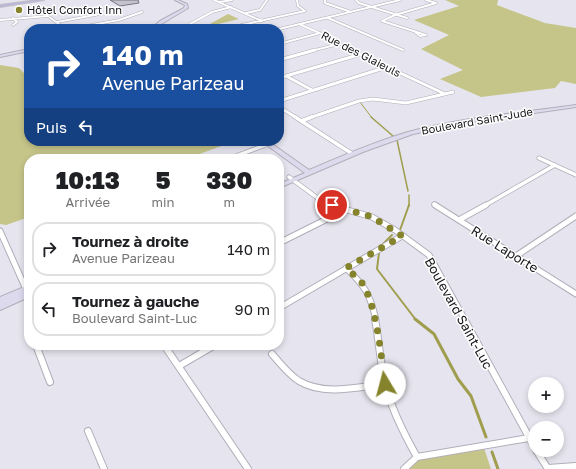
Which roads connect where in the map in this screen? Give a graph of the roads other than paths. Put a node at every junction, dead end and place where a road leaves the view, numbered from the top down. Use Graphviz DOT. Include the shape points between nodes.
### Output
graph roads {
  1 [pos="38,0"];
  2 [pos="43,0"];
  3 [pos="176,0"];
  4 [pos="179,0"];
  5 [pos="214,0"];
  6 [pos="232,0"];
  7 [pos="266,0"];
  8 [pos="297,0"];
  9 [pos="325,0"];
  10 [pos="356,0"];
  11 [pos="391,0"];
  12 [pos="400,0"];
  13 [pos="426,0"];
  14 [pos="395,1"];
  15 [pos="220,2"];
  16 [pos="0,6"];
  17 [pos="231,7"];
  18 [pos="372,7"];
  19 [pos="142,12"];
  20 [pos="351,12"];
  21 [pos="245,13"];
  22 [pos="100,14"];
  23 [pos="395,15"];
  24 [pos="13,18"];
  25 [pos="327,18"];
  26 [pos="407,18"];
  27 [pos="0,20"];
  28 [pos="262,21"];
  29 [pos="57,22"];
  30 [pos="59,24"];
  31 [pos="97,24"];
  32 [pos="160,24"];
  33 [pos="162,24"];
  34 [pos="190,24"];
  35 [pos="249,24"];
  36 [pos="299,24"];
  37 [pos="13,25"];
  38 [pos="284,28"];
  39 [pos="415,32"];
  40 [pos="320,33"];
  41 [pos="284,43"];
  42 [pos="339,44"];
  43 [pos="404,50"];
  44 [pos="24,51"];
  45 [pos="358,55"];
  46 [pos="0,56"];
  47 [pos="284,59"];
  48 [pos="384,68"];
  49 [pos="286,76"];
  50 [pos="312,90"];
  51 [pos="453,92"];
  52 [pos="445,94"];
  53 [pos="284,99"];
  54 [pos="576,106"];
  55 [pos="284,110"];
  56 [pos="301,121"];
  57 [pos="257,146"];
  58 [pos="272,146"];
  59 [pos="351,153"];
  60 [pos="239,154"];
  61 [pos="283,154"];
  62 [pos="284,155"];
  63 [pos="539,158"];
  64 [pos="555,165"];
  65 [pos="307,171"];
  66 [pos="576,175"];
  67 [pos="291,179"];
  68 [pos="284,180"];
  69 [pos="284,183"];
  70 [pos="434,204"];
  71 [pos="342,209"];
  72 [pos="576,216"];
  73 [pos="459,220"];
  74 [pos="0,231"];
  75 [pos="402,236"];
  76 [pos="284,240"];
  77 [pos="516,256"];
  78 [pos="346,268"];
  79 [pos="24,283"];
  80 [pos="24,293"];
  81 [pos="24,294"];
  82 [pos="576,294"];
  83 [pos="0,300"];
  84 [pos="284,305"];
  85 [pos="0,307"];
  86 [pos="38,350"];
  87 [pos="168,350"];
  88 [pos="206,350"];
  89 [pos="272,354"];
  90 [pos="179,366"];
  91 [pos="50,382"];
  92 [pos="385,384"];
  93 [pos="88,430"];
  94 [pos="528,436"];
  95 [pos="528,438"];
  96 [pos="417,457"];
  97 [pos="541,457"];
  98 [pos="576,466"];
  99 [pos="548,468"];
  100 [pos="104,469"];
  101 [pos="248,469"];
  102 [pos="404,469"];
  1 -- 16 [label="main road"];
  2 -- 16 [label="main road"];
  3 -- 32 [label="street" via="186,5 186,9"];
  4 -- 33 [label="street" via="189,5 189,8"];
  5 -- 15 [label="street"];
  6 -- 15 [label="street"];
  7 -- 21 [label="street" via="260,10"];
  8 -- 28 [label="street" via="298,6 305,11"];
  9 -- 20 [label="street" via="325,3"];
  10 -- 18 [label="street"];
  11 -- 14 [label="street"];
  12 -- 14 [label="street"];
  13 -- 23 [label="street" via="436,3"];
  14 -- 18 [label="street"];
  15 -- 17 [label="street"];
  17 -- 21 [label="street"];
  17 -- 34 [label="street" via="212,12"];
  18 -- 20 [label="street"];
  18 -- 23 [label="street"];
  19 -- 31 [label="street"];
  20 -- 25 [label="street"];
  21 -- 28 [label="street"];
  22 -- 29 [label="street"];
  23 -- 26 [label="street"];
  23 -- 39 [label="street" via="382,21"];
  24 -- 27 [label="street"];
  24 -- 29 [label="street" via="43,15 52,17"];
  24 -- 37 [label="street" via="16,22"];
  25 -- 36 [label="street"];
  25 -- 43 [label="street" via="362,30"];
  28 -- 35 [label="street"];
  29 -- 30 [label="street"];
  36 -- 38 [label="street"];
  36 -- 40 [label="street, Rue des Glaieuls"];
  40 -- 41 [label="street"];
  40 -- 42 [label="street, Rue des Glaieuls"];
  42 -- 45 [label="street, Rue des Glaieuls"];
  42 -- 47 [label="street"];
  44 -- 46 [label="street"];
  45 -- 48 [label="street, Rue des Glaieuls"];
  45 -- 49 [label="street"];
  48 -- 50 [label="street"];
  48 -- 52 [label="street, Rue des Glaieuls"];
  49 -- 50 [label="street"];
  50 -- 53 [label="street"];
  51 -- 52 [label="street"];
  52 -- 56 [label="street" via="406,103 366,99"];
  54 -- 59 [label="street, Boulevard Saint-Jude" via="440,126"];
  55 -- 56 [label="street"];
  56 -- 59 [label="street"];
  57 -- 60 [label="street"];
  58 -- 61 [label="street"];
  59 -- 65 [label="street, Boulevard Saint-Jude"];
  62 -- 65 [label="street"];
  63 -- 64 [label="street"];
  64 -- 66 [label="street"];
  64 -- 73 [label="street"];
  65 -- 67 [label="street, Boulevard Saint-Jude"];
  67 -- 68 [label="street, Boulevard Saint-Jude"];
  67 -- 69 [label="street, Boulevard Saint-Jude"];
  67 -- 71 [label="street, Boulevard Saint-Luc" via="323,202"];
  70 -- 73 [label="street, Rue Laporte"];
  71 -- 75 [label="street, Boulevard Saint-Luc" via="372,217"];
  71 -- 76 [label="street"];
  72 -- 77 [label="street"];
  73 -- 77 [label="street, Rue Laporte"];
  74 -- 79 [label="street"];
  75 -- 78 [label="street"];
  75 -- 94 [label="street, Boulevard Saint-Luc" via="429,255"];
  77 -- 82 [label="street, Rue Laporte"];
  78 -- 84 [label="street"];
  78 -- 92 [label="street" via="361,283 369,298 380,343"];
  80 -- 83 [label="street"];
  81 -- 85 [label="street"];
  86 -- 91 [label="street"];
  87 -- 90 [label="street"];
  88 -- 90 [label="street"];
  89 -- 92 [label="street" via="298,380 310,386 327,389"];
  90 -- 101 [label="street"];
  92 -- 96 [label="street" via="400,427"];
  93 -- 100 [label="street"];
  95 -- 96 [label="street"];
  96 -- 102 [label="street"];
  97 -- 99 [label="street, Boulevard Saint-Luc"];
  98 -- 99 [label="street"];
}
